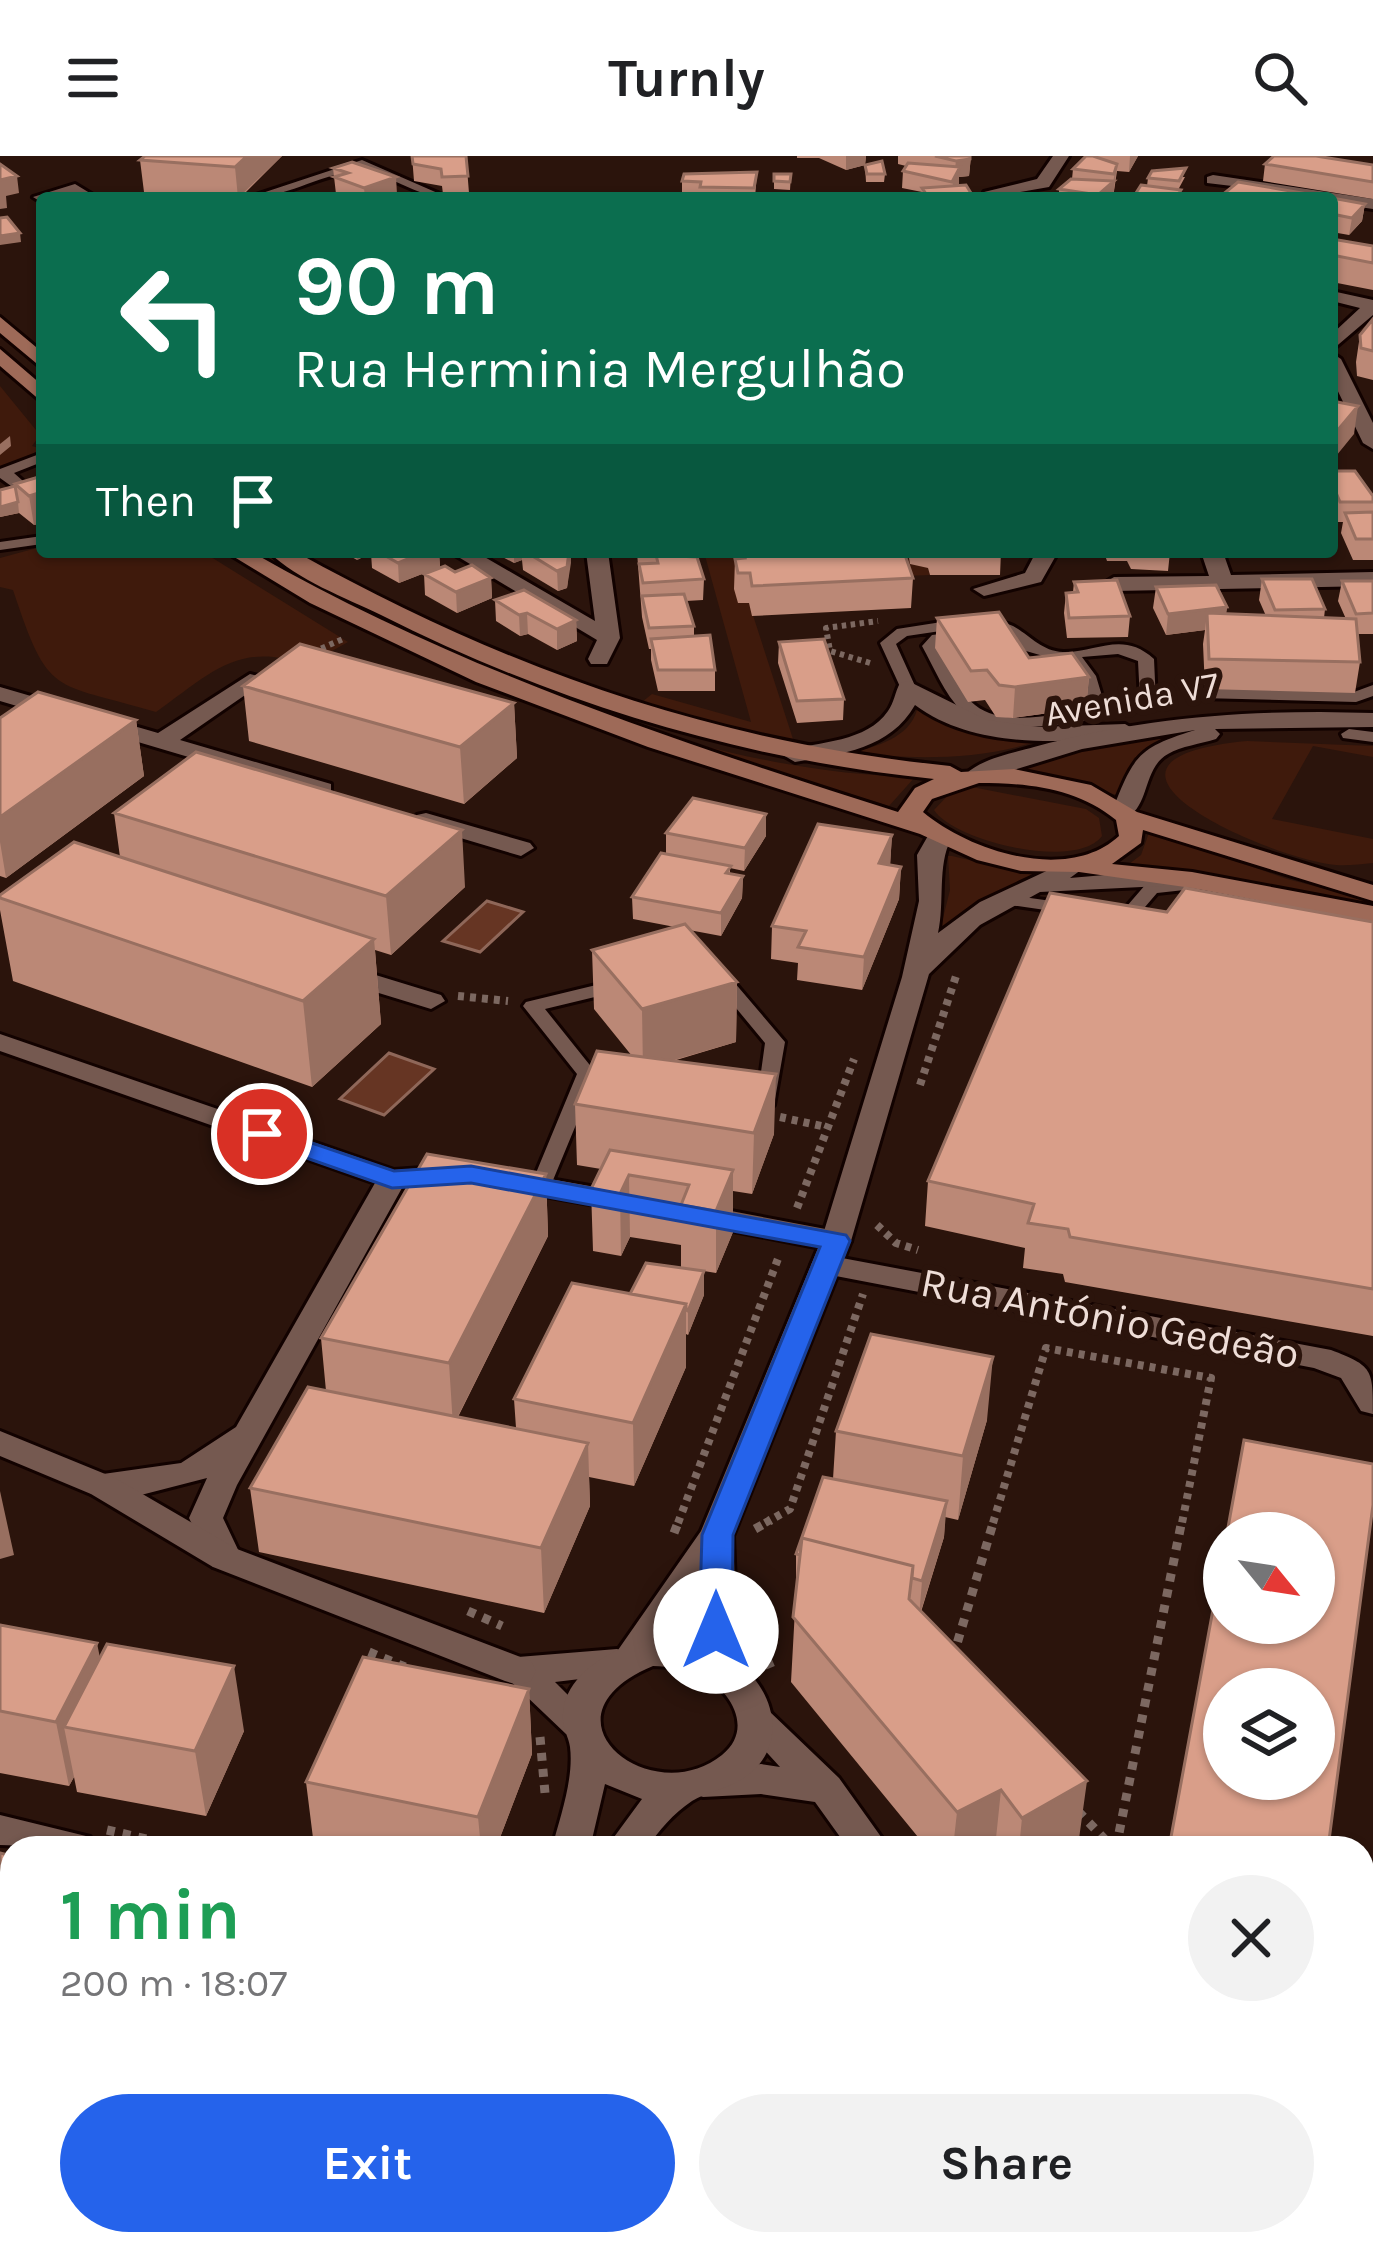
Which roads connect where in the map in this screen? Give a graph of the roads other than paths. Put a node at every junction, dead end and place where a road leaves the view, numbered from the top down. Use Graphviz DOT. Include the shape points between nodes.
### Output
graph roads {
  1 [pos="1061,156"];
  2 [pos="1225,156"];
  3 [pos="360,160"];
  4 [pos="303,165"];
  5 [pos="333,174"];
  6 [pos="1213,180"];
  7 [pos="274,192"];
  8 [pos="428,192"];
  9 [pos="992,192"];
  10 [pos="1207,192"];
  11 [pos="1293,192"];
  12 [pos="1338,199"];
  13 [pos="1373,204"];
  14 [pos="1338,297"];
  15 [pos="1373,305"];
  16 [pos="0,323"];
  17 [pos="1338,338"];
  18 [pos="0,355"];
  19 [pos="36,356"];
  20 [pos="1338,371"];
  21 [pos="36,390"];
  22 [pos="1373,443"];
  23 [pos="0,490"];
  24 [pos="36,506"];
  25 [pos="36,541"];
  26 [pos="0,546"];
  27 [pos="247,558"];
  28 [pos="292,558"];
  29 [pos="469,558"];
  30 [pos="597,558"];
  31 [pos="1044,558"];
  32 [pos="1214,558"];
  33 [pos="1373,579"];
  34 [pos="1222,582"];
  35 [pos="1114,584"];
  36 [pos="983,589"];
  37 [pos="1066,656"];
  38 [pos="1022,668"];
  39 [pos="250,681"];
  40 [pos="908,688"];
  41 [pos="1373,690"];
  42 [pos="1201,693"];
  43 [pos="0,694"];
  44 [pos="1099,710"];
  45 [pos="1373,717"];
  46 [pos="1125,731"];
  47 [pos="1360,731"];
  48 [pos="162,741"];
  49 [pos="190,749"];
  50 [pos="795,755"];
  51 [pos="970,774"];
  52 [pos="193,782"];
  53 [pos="344,795"];
  54 [pos="1126,814"];
  55 [pos="410,815"];
  56 [pos="929,833"];
  57 [pos="520,848"];
  58 [pos="1075,867"];
  59 [pos="1170,878"];
  60 [pos="1208,883"];
  61 [pos="1373,893"];
  62 [pos="1002,899"];
  63 [pos="1373,914"];
  64 [pos="708,964"];
  65 [pos="320,965"];
  66 [pos="915,977"];
  67 [pos="642,980"];
  68 [pos="431,1001"];
  69 [pos="0,1042"];
  70 [pos="765,1113"];
  71 [pos="392,1179"];
  72 [pos="541,1185"];
  73 [pos="831,1253"];
  74 [pos="1373,1403"];
  75 [pos="254,1420"];
  76 [pos="0,1444"];
  77 [pos="103,1486"];
  78 [pos="732,1535"];
  79 [pos="225,1558"];
  80 [pos="519,1653"];
  81 [pos="625,1659"];
  82 [pos="720,1663"];
  83 [pos="756,1721"];
  84 [pos="584,1738"];
  85 [pos="694,1784"];
  86 [pos="826,1790"];
  87 [pos="574,1836"];
  88 [pos="634,1836"];
  89 [pos="861,1836"];
  1 -- 9 [label="street" via="1043,183"];
  2 -- 6 [label="street"];
  3 -- 5 [label="street"];
  3 -- 8 [label="street"];
  4 -- 5 [label="street"];
  5 -- 7 [label="street"];
  6 -- 10 [label="street"];
  6 -- 11 [label="street"];
  12 -- 13 [label="street"];
  14 -- 15 [label="street"];
  15 -- 17 [label="street"];
  16 -- 19 [label="main road"];
  18 -- 21 [label="main road"];
  20 -- 22 [label="street"];
  23 -- 24 [label="lane" via="23,510"];
  25 -- 26 [label="lane"];
  27 -- 56 [label="main road" via="463,671"];
  28 -- 50 [label="main road" via="494,660 666,724"];
  29 -- 30 [label="street" via="604,648"];
  31 -- 36 [label="street" via="1033,577"];
  32 -- 34 [label="street"];
  33 -- 34 [label="street"];
  34 -- 35 [label="street"];
  37 -- 40 [label="lane" via="988,624 903,632 888,643"];
  37 -- 44 [label="lane"];
  37 -- 44 [label="lane" via="1120,649 1146,659 1148,704"];
  38 -- 44 [label="lane" via="992,634 948,635 931,646 969,709 987,718 1016,722"];
  39 -- 48 [label="street"];
  40 -- 46 [label="street" via="967,725 1040,736"];
  40 -- 50 [label="street" via="906,706 886,729"];
  41 -- 42 [label="lane" via="1356,697"];
  43 -- 48 [label="street"];
  45 -- 47 [label="street, Avenida V7"];
  46 -- 47 [label="street, Avenida V7" via="1231,716"];
  46 -- 51 [label="street, Avenida V7"];
  47 -- 54 [label="street, Avenida V7" via="1183,739 1142,764"];
  48 -- 49 [label="street"];
  49 -- 52 [label="street"];
  49 -- 53 [label="street"];
  50 -- 51 [label="main road"];
  51 -- 54 [label="main road" via="1088,794"];
  51 -- 56 [label="main road" via="930,785 914,799 910,813"];
  54 -- 58 [label="main road" via="1126,847"];
  54 -- 61 [label="main road"];
  55 -- 57 [label="street"];
  56 -- 58 [label="main road" via="1018,861"];
  56 -- 66 [label="street" via="932,901"];
  58 -- 59 [label="main road"];
  58 -- 62 [label="street"];
  59 -- 60 [label="main road"];
  59 -- 62 [label="street" via="1086,881"];
  60 -- 62 [label="lane" via="1152,888 1133,910 1111,915"];
  60 -- 63 [label="main road"];
  62 -- 66 [label="street" via="939,941"];
  64 -- 70 [label="lane" via="775,1042"];
  65 -- 68 [label="street"];
  66 -- 73 [label="street"];
  67 -- 72 [label="lane" via="533,1006 587,1074"];
  69 -- 71 [label="street"];
  71 -- 72 [label="street, Rua António Gedeão" via="471,1175"];
  71 -- 75 [label="street"];
  72 -- 73 [label="street, Rua António Gedeão" via="788,1232"];
  73 -- 74 [label="street, Rua António Gedeão" via="871,1273 1320,1358 1353,1370"];
  73 -- 78 [label="street"];
  75 -- 77 [label="street" via="222,1457 171,1482"];
  75 -- 79 [label="street" via="206,1518"];
  76 -- 77 [label="street"];
  77 -- 79 [label="street"];
  78 -- 81 [label="street"];
  78 -- 82 [label="street"];
  79 -- 80 [label="street"];
  80 -- 81 [label="street"];
  80 -- 84 [label="street"];
  81 -- 82 [label="street" via="669,1651"];
  81 -- 84 [label="street" via="592,1683"];
  82 -- 83 [label="street" via="740,1679"];
  83 -- 85 [label="street" via="740,1757"];
  83 -- 86 [label="street"];
  84 -- 85 [label="street" via="629,1781"];
  84 -- 87 [label="street" via="585,1797"];
  85 -- 86 [label="street" via="761,1779"];
  85 -- 88 [label="street" via="650,1814"];
  86 -- 89 [label="street"];
}
